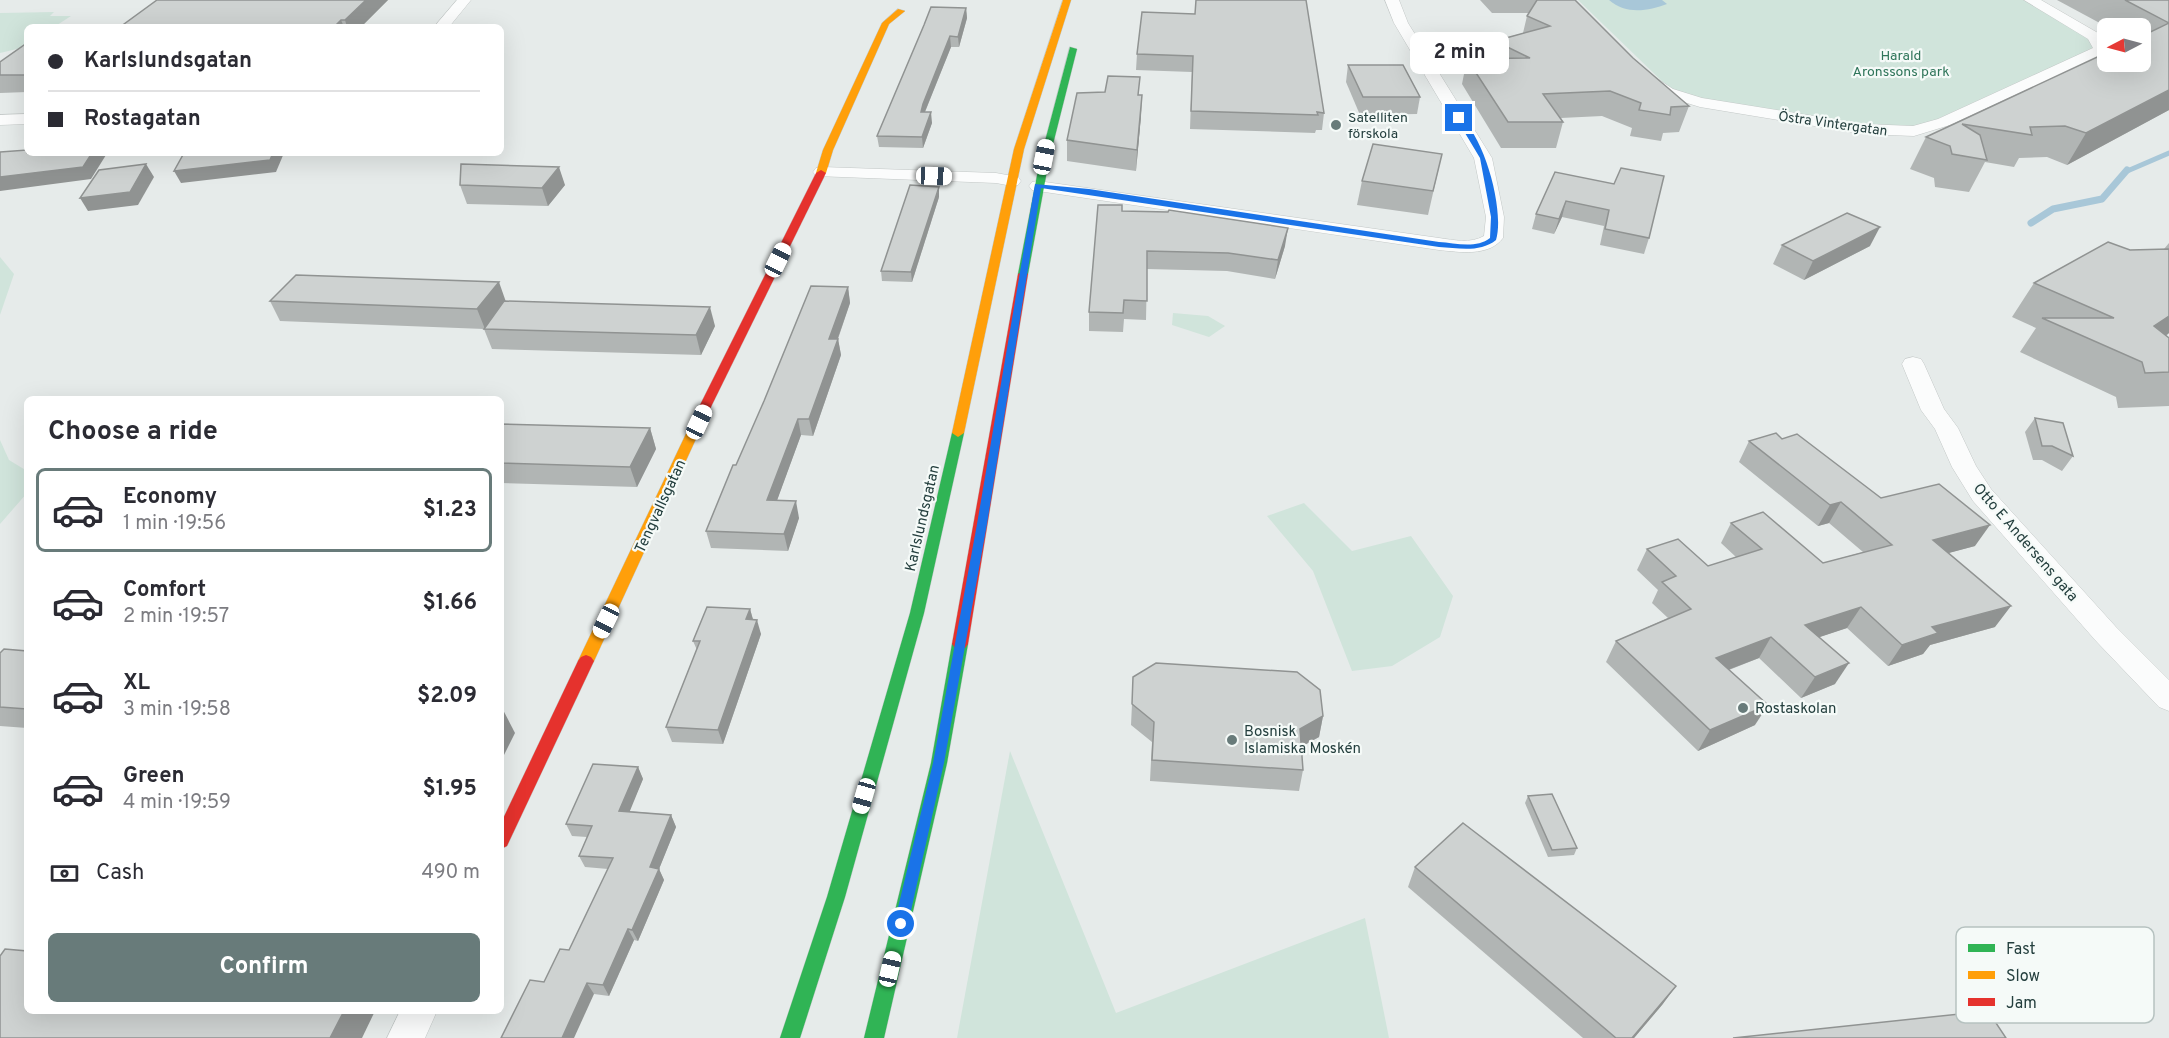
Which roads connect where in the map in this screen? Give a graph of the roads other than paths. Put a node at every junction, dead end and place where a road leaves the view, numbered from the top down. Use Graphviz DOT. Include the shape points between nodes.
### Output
graph roads {
  1 [pos="464,0"];
  2 [pos="1066,0"];
  3 [pos="1392,0"];
  4 [pos="2031,0"];
  5 [pos="901,11"];
  6 [pos="444,24"];
  7 [pos="1076,40"];
  8 [pos="1638,68"];
  9 [pos="24,119"];
  10 [pos="0,120"];
  11 [pos="822,172"];
  12 [pos="1012,181"];
  13 [pos="1038,186"];
  14 [pos="1913,364"];
  15 [pos="2169,699"];
  16 [pos="504,835"];
  17 [pos="418,1014"];
  18 [pos="406,1038"];
  19 [pos="790,1038"];
  20 [pos="874,1038"];
  1 -- 6 [label="street"];
  2 -- 12 [label="main road, Karlslundsgatan" via="1025,123"];
  3 -- 13 [label="street" via="1401,23 1483,158 1495,217 1493,238 1486,244 1439,244"];
  4 -- 8 [label="street, Östra Vintergatan" via="2093,36 2102,46 2099,51 1918,131 1863,129 1700,102 1667,92"];
  5 -- 11 [label="main road, Tengvallsgatan" via="886,23 828,150"];
  7 -- 13 [label="main road"];
  9 -- 10 [label="street"];
  11 -- 12 [label="street"];
  11 -- 16 [label="main road, Tengvallsgatan" via="716,384"];
  12 -- 13 [label="main road"];
  12 -- 19 [label="main road, Karlslundsgatan" via="916,613 836,897"];
  13 -- 20 [label="main road" via="939,763"];
  14 -- 15 [label="street, Otto E Andersens gata" via="1933,410 1982,495"];
  17 -- 18 [label="street"];
}
